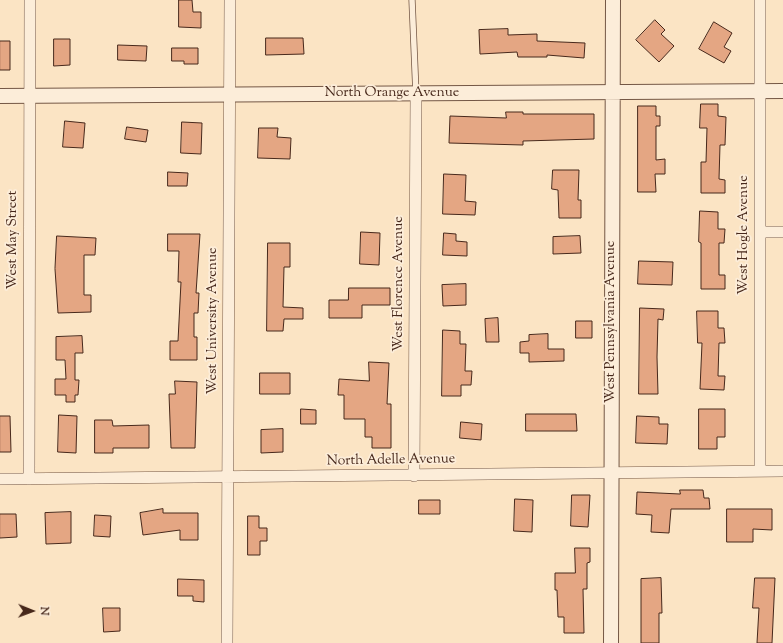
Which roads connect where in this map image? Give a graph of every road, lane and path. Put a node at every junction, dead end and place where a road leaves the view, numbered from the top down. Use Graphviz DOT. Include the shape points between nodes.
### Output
graph roads {
  1 [pos="30,0"];
  2 [pos="230,0"];
  3 [pos="412,0"];
  4 [pos="612,0"];
  5 [pos="760,0"];
  6 [pos="760,91"];
  7 [pos="783,91"];
  8 [pos="612,92"];
  9 [pos="416,94"];
  10 [pos="230,95"];
  11 [pos="0,96"];
  12 [pos="30,96"];
  13 [pos="760,232"];
  14 [pos="783,232"];
  15 [pos="760,470"];
  16 [pos="783,471"];
  17 [pos="611,473"];
  18 [pos="414,476"];
  19 [pos="228,478"];
  20 [pos="0,479"];
  21 [pos="29,479"];
  22 [pos="227,643"];
  23 [pos="611,643"];
  1 -- 12 [label="street, West May Street"];
  2 -- 10 [label="street, West University Avenue"];
  3 -- 9 [label="lane"];
  4 -- 8 [label="street, West Pennsylvania Avenue"];
  5 -- 6 [label="street, West Hogle Avenue"];
  6 -- 7 [label="street, North Orange Avenue"];
  6 -- 8 [label="street, North Orange Avenue"];
  6 -- 13 [label="street, West Hogle Avenue"];
  8 -- 9 [label="street, North Orange Avenue"];
  8 -- 17 [label="street, West Pennsylvania Avenue"];
  9 -- 10 [label="street, North Orange Avenue"];
  9 -- 18 [label="street, West Florence Avenue"];
  10 -- 12 [label="street, North Orange Avenue"];
  10 -- 19 [label="street, West University Avenue"];
  11 -- 12 [label="street, North Orange Avenue"];
  12 -- 21 [label="street, West May Street"];
  13 -- 14 [label="street"];
  13 -- 15 [label="street, West Hogle Avenue"];
  15 -- 16 [label="street, North Adelle Avenue"];
  15 -- 17 [label="street, North Adelle Avenue"];
  17 -- 18 [label="street, North Adelle Avenue"];
  17 -- 23 [label="street, West Pennsylvania Avenue"];
  18 -- 19 [label="street, North Adelle Avenue"];
  19 -- 21 [label="street, North Adelle Avenue"];
  19 -- 22 [label="street, West University Avenue"];
  20 -- 21 [label="street, North Adelle Avenue"];
}
